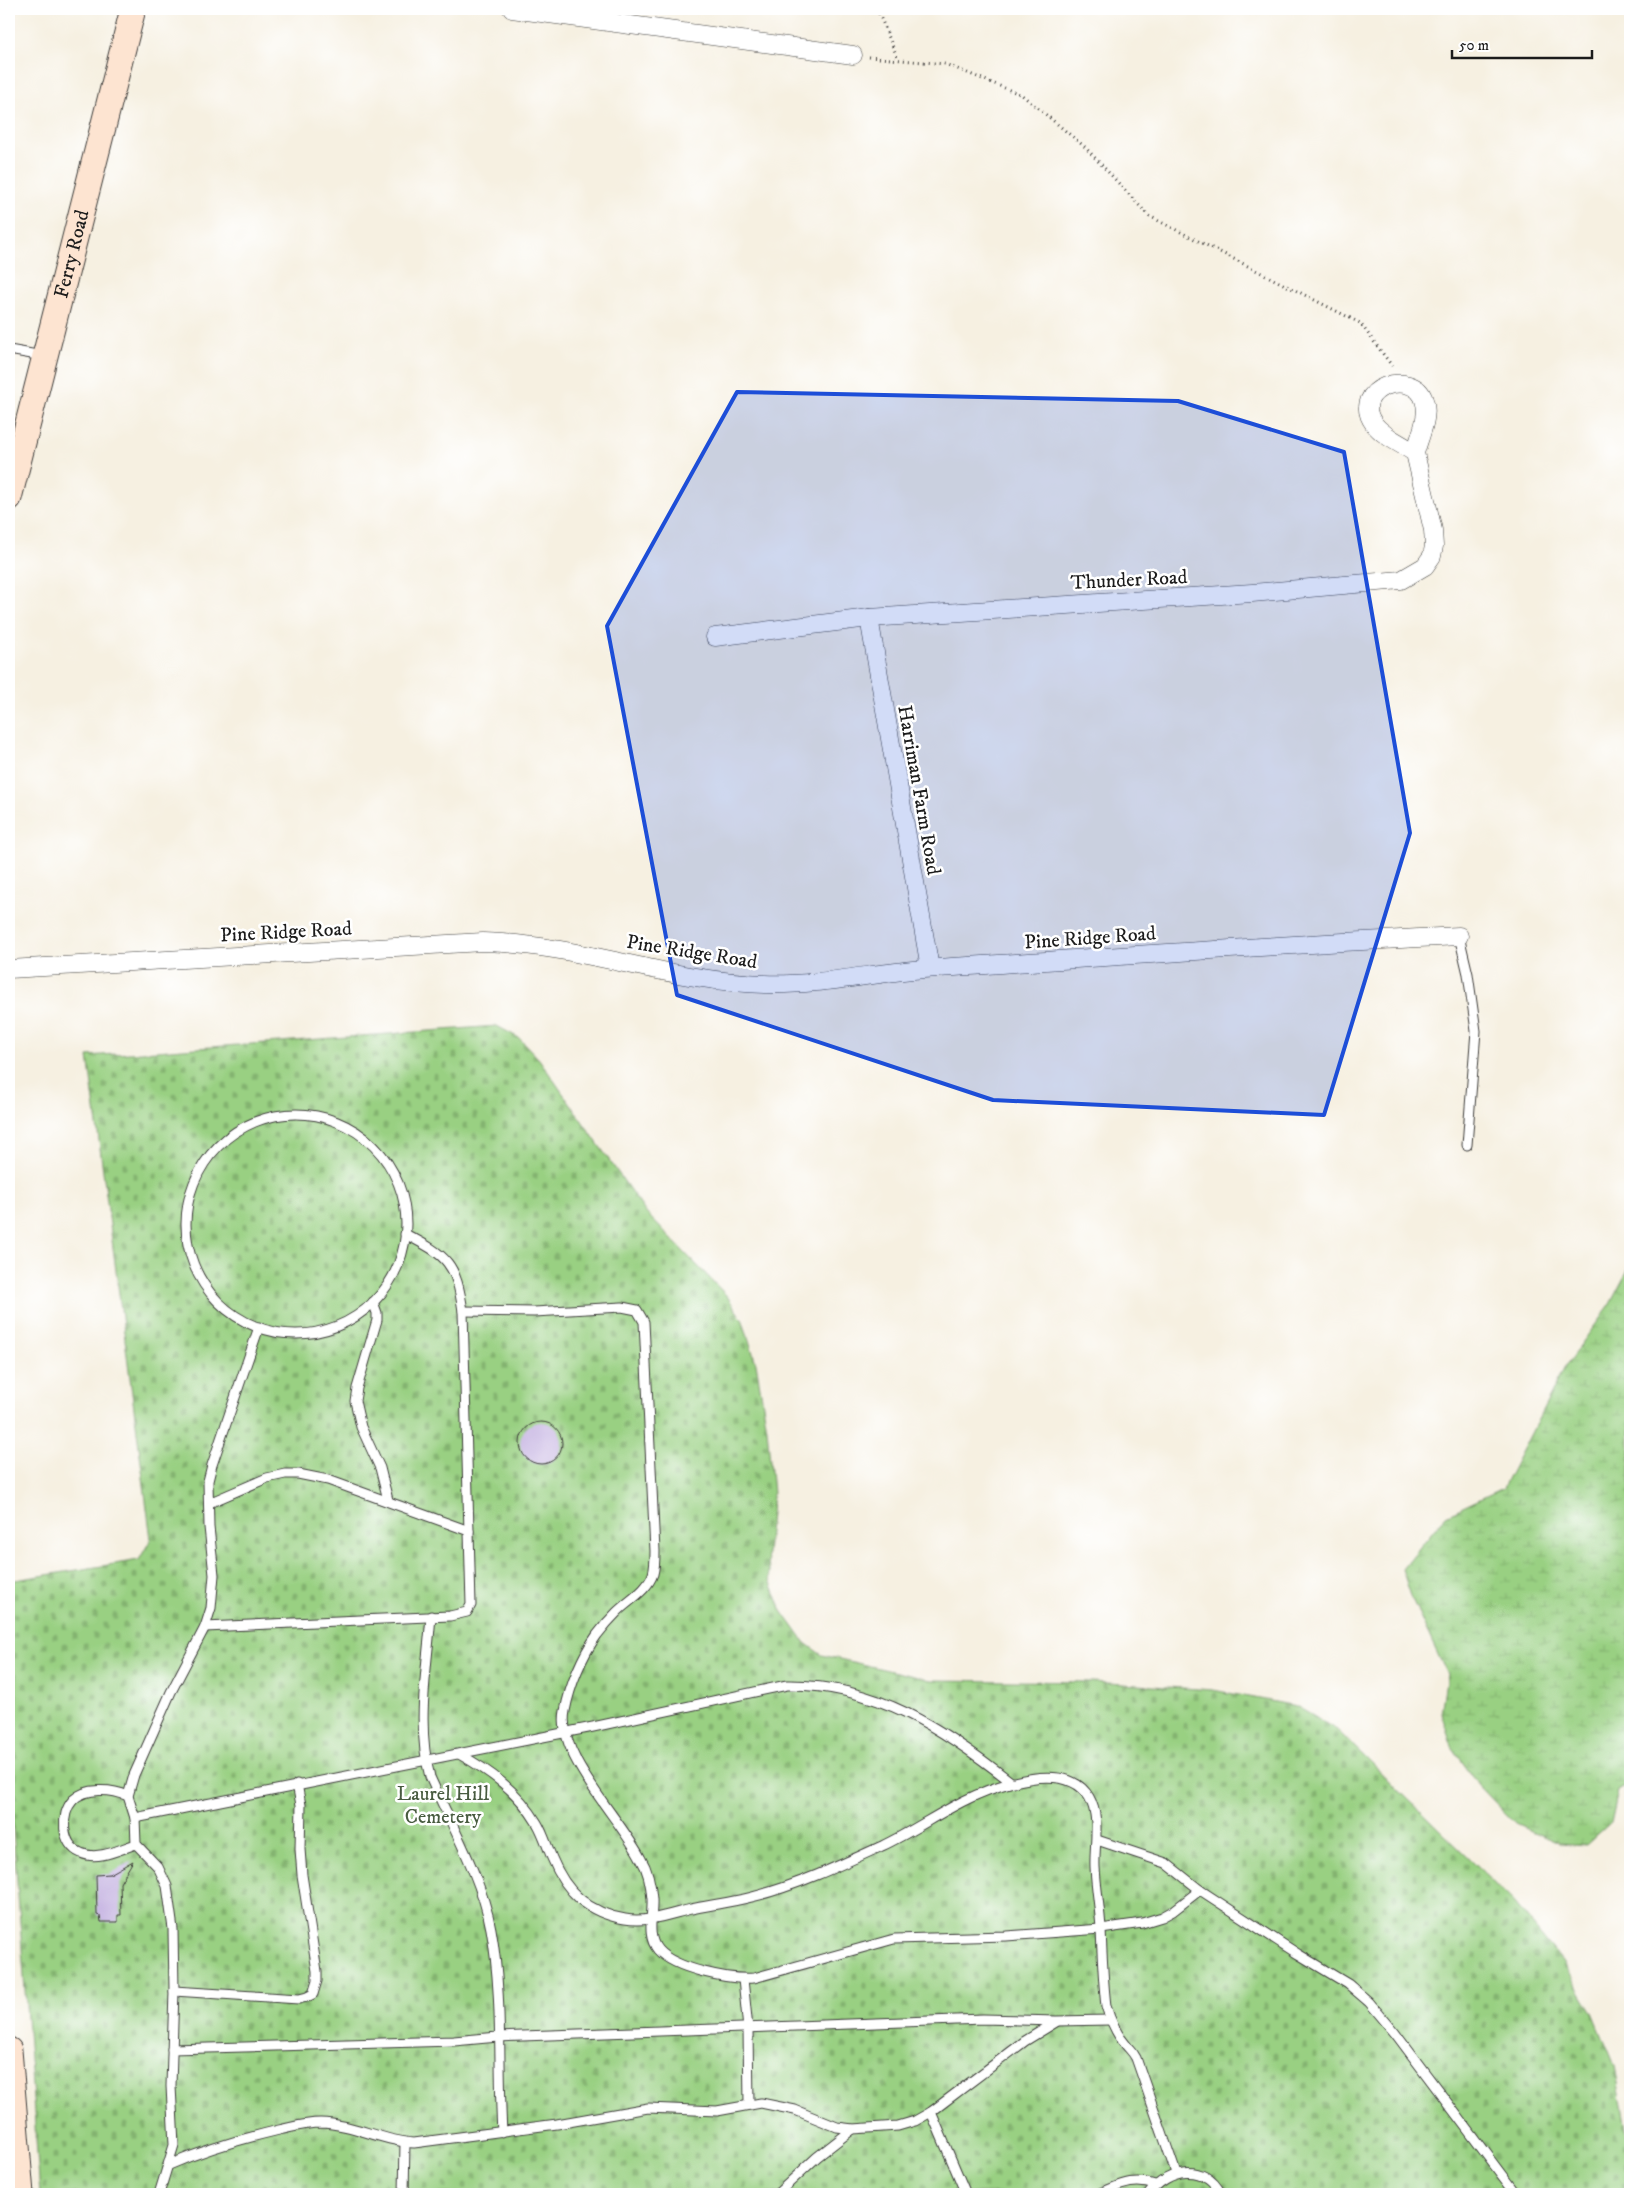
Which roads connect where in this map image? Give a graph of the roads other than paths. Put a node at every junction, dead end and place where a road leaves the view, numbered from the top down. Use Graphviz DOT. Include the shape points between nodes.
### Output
graph roads {
  1 [pos="134,9"];
  2 [pos="512,9"];
  3 [pos="853,55"];
  4 [pos="9,350"];
  5 [pos="43,356"];
  6 [pos="1415,453"];
  7 [pos="12,466"];
  8 [pos="9,498"];
  9 [pos="869,618"];
  10 [pos="715,637"];
  11 [pos="1459,936"];
  12 [pos="930,968"];
  13 [pos="9,969"];
  14 [pos="1467,1145"];
  15 [pos="405,1234"];
  16 [pos="373,1302"];
  17 [pos="463,1311"];
  18 [pos="259,1327"];
  19 [pos="388,1500"];
  20 [pos="209,1502"];
  21 [pos="468,1531"];
  22 [pos="431,1616"];
  23 [pos="205,1627"];
  24 [pos="564,1732"];
  25 [pos="459,1754"];
  26 [pos="426,1760"];
  27 [pos="1011,1782"];
  28 [pos="298,1784"];
  29 [pos="128,1796"];
  30 [pos="135,1818"];
  31 [pos="1097,1840"];
  32 [pos="136,1844"];
  33 [pos="1200,1890"];
  34 [pos="652,1919"];
  35 [pos="1101,1929"];
  36 [pos="743,1979"];
  37 [pos="174,1991"];
  38 [pos="1110,2020"];
  39 [pos="1056,2022"];
  40 [pos="748,2029"];
  41 [pos="498,2037"];
  42 [pos="172,2049"];
  43 [pos="9,2050"];
  44 [pos="749,2105"];
  45 [pos="931,2112"];
  46 [pos="852,2129"];
  47 [pos="502,2132"];
  48 [pos="405,2142"];
  49 [pos="169,2165"];
  50 [pos="1176,2173"];
  51 [pos="1155,2185"];
  52 [pos="965,2192"];
  53 [pos="21,2194"];
  54 [pos="159,2194"];
  55 [pos="404,2194"];
  56 [pos="777,2194"];
  57 [pos="1098,2194"];
  58 [pos="1149,2194"];
  59 [pos="1221,2194"];
  60 [pos="1516,2194"];
  1 -- 5 [label="main road, Ferry Road"];
  2 -- 3 [label="street"];
  4 -- 5 [label="lane"];
  5 -- 7 [label="main road, Ferry Road"];
  6 -- 6 [label="street, Thunder Road" via="1426,414 1421,393 1407,385 1384,386 1370,398 1374,424"];
  6 -- 9 [label="street, Thunder Road" via="1434,546 1425,566 1401,580"];
  7 -- 8 [label="main road, Ferry Road"];
  9 -- 10 [label="street, Thunder Road"];
  9 -- 12 [label="street, Harriman Farm Road"];
  11 -- 12 [label="street, Pine Ridge Road"];
  11 -- 14 [label="lane" via="1476,1031"];
  12 -- 13 [label="street, Pine Ridge Road" via="767,984 714,980 523,943 483,942"];
  15 -- 16 [label="lane" via="400,1261"];
  15 -- 17 [label="lane" via="434,1249 450,1264"];
  15 -- 18 [label="lane" via="405,1208 394,1175 385,1159 360,1134 329,1119 294,1114 268,1118 243,1127 215,1149 196,1178 186,1230 194,1264 213,1295 240,1318"];
  16 -- 18 [label="lane" via="357,1315 325,1330 290,1333"];
  16 -- 19 [label="lane" via="378,1320 356,1401 361,1427 380,1468"];
  17 -- 21 [label="lane"];
  17 -- 24 [label="lane" via="534,1312 622,1307 637,1310 644,1322 655,1551 653,1574 648,1584 616,1612 588,1649 569,1693"];
  18 -- 20 [label="lane" via="212,1466 208,1481"];
  19 -- 20 [label="lane" via="328,1480 286,1474 267,1478"];
  19 -- 21 [label="lane"];
  20 -- 23 [label="lane" via="214,1582"];
  21 -- 22 [label="lane" via="471,1605 460,1615"];
  22 -- 23 [label="lane"];
  22 -- 26 [label="lane" via="423,1725"];
  23 -- 29 [label="lane" via="170,1692"];
  24 -- 25 [label="lane"];
  24 -- 27 [label="lane" via="777,1686 819,1686 904,1710"];
  24 -- 34 [label="lane" via="579,1765 641,1857 649,1879"];
  25 -- 26 [label="lane"];
  25 -- 34 [label="lane" via="493,1774 527,1808 538,1824 560,1875 578,1899 626,1919"];
  26 -- 28 [label="lane"];
  26 -- 41 [label="lane" via="430,1777 485,1904 495,1960"];
  27 -- 31 [label="lane" via="1061,1777 1076,1782 1090,1799"];
  27 -- 34 [label="lane" via="973,1795 883,1846 805,1878 753,1897"];
  28 -- 30 [label="lane"];
  28 -- 37 [label="lane" via="302,1875 317,1971 313,1994 299,1998"];
  29 -- 30 [label="lane"];
  29 -- 32 [label="lane" via="101,1790 74,1799 64,1822 66,1838 81,1854 108,1854"];
  30 -- 32 [label="lane"];
  31 -- 33 [label="lane" via="1166,1863"];
  31 -- 35 [label="lane" via="1095,1864"];
  32 -- 37 [label="lane" via="158,1867 167,1886 173,1929"];
  33 -- 35 [label="lane" via="1162,1917"];
  33 -- 60 [label="lane" via="1348,1984 1369,2002"];
  34 -- 36 [label="lane" via="651,1935 662,1953 690,1968"];
  35 -- 36 [label="lane" via="894,1939 769,1975"];
  35 -- 38 [label="lane" via="1102,1972"];
  36 -- 40 [label="lane"];
  37 -- 42 [label="lane"];
  38 -- 39 [label="lane"];
  38 -- 50 [label="lane" via="1133,2051"];
  39 -- 40 [label="lane" via="983,2019"];
  39 -- 45 [label="lane" via="1025,2041"];
  40 -- 41 [label="lane"];
  40 -- 44 [label="lane"];
  41 -- 42 [label="lane"];
  41 -- 47 [label="lane"];
  42 -- 49 [label="lane" via="174,2145"];
  43 -- 53 [label="main road"];
  44 -- 46 [label="lane" via="761,2102"];
  44 -- 47 [label="lane" via="717,2111 648,2108"];
  45 -- 46 [label="lane" via="898,2126"];
  45 -- 52 [label="lane"];
  46 -- 56 [label="lane"];
  47 -- 48 [label="lane" via="431,2142"];
  48 -- 49 [label="lane" via="348,2127 303,2124 200,2152"];
  48 -- 55 [label="lane"];
  49 -- 54 [label="lane"];
  50 -- 51 [label="lane"];
  50 -- 59 [label="lane" via="1200,2175 1211,2181"];
  51 -- 57 [label="lane" via="1144,2181 1132,2182"];
  51 -- 58 [label="lane"];
}
